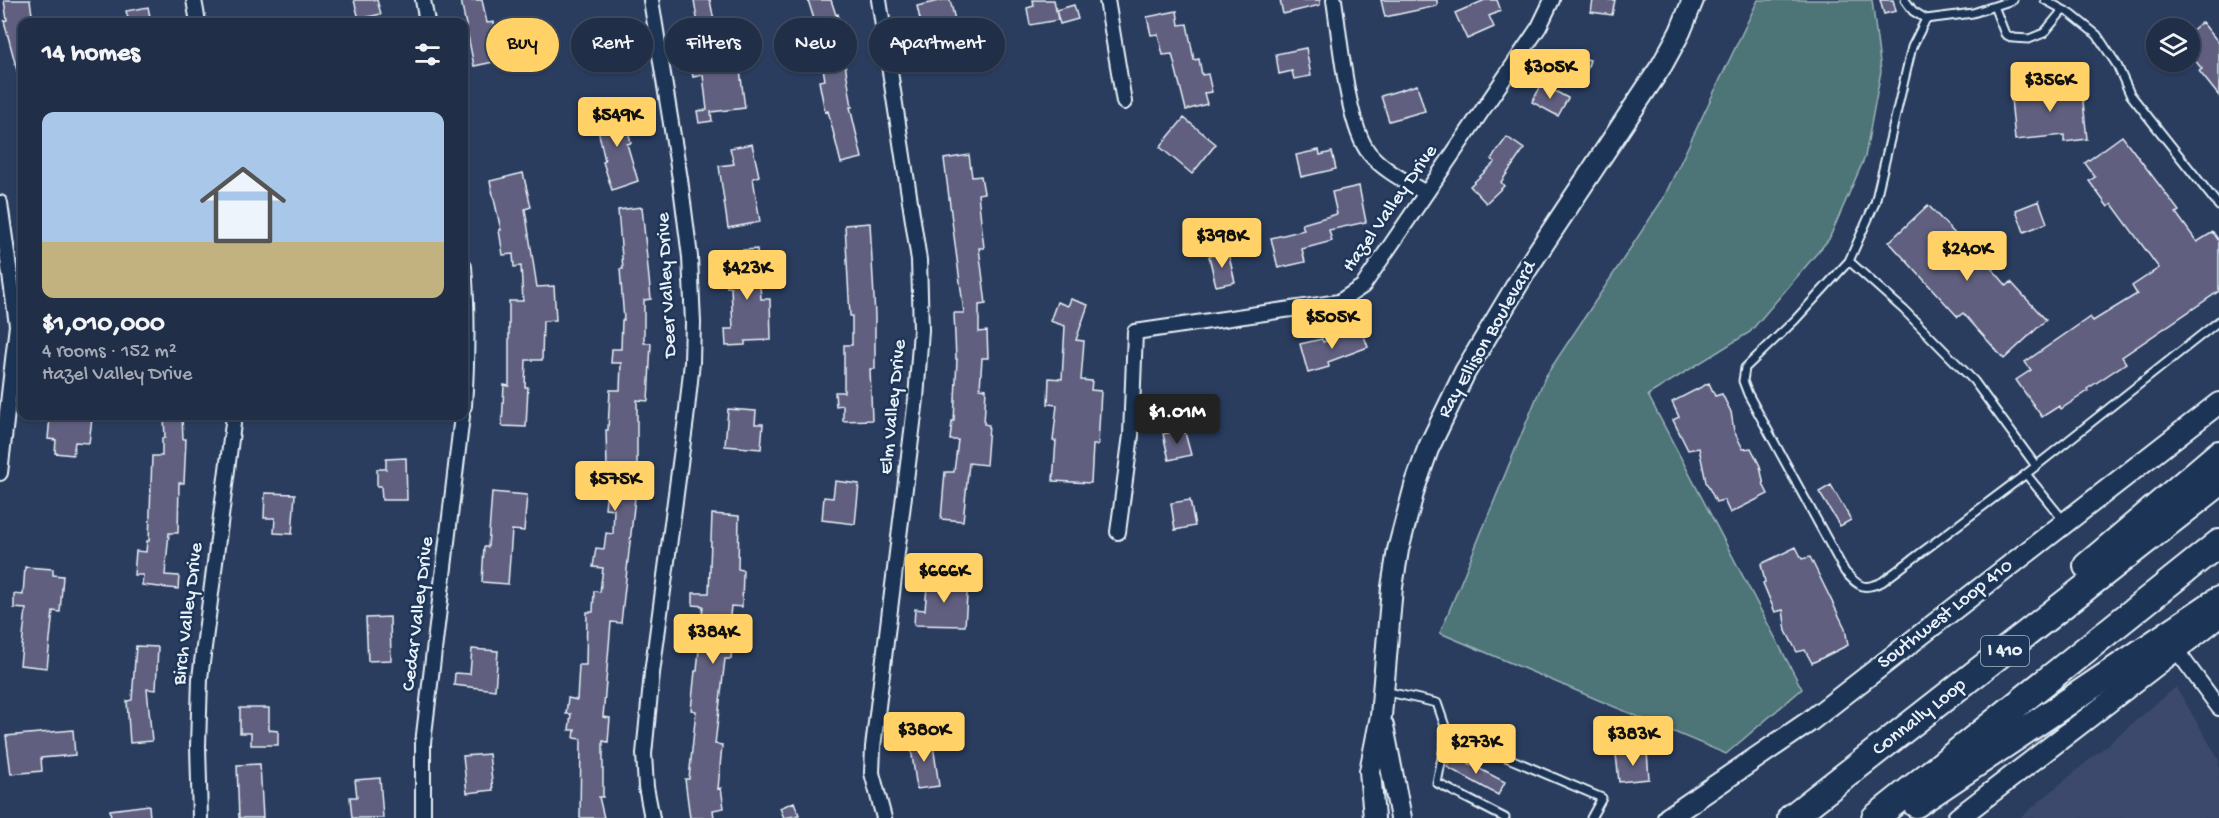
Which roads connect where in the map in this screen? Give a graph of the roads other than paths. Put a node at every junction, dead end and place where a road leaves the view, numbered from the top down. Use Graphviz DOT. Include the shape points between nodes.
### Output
graph roads {
  1 [pos="194,0"];
  2 [pos="423,0"];
  3 [pos="651,0"];
  4 [pos="879,0"];
  5 [pos="1107,0"];
  6 [pos="1334,0"];
  7 [pos="1552,0"];
  8 [pos="1694,0"];
  9 [pos="1905,0"];
  10 [pos="2013,0"];
  11 [pos="2045,0"];
  12 [pos="1994,6"];
  13 [pos="2063,10"];
  14 [pos="197,18"];
  15 [pos="426,18"];
  16 [pos="1926,20"];
  17 [pos="1124,102"];
  18 [pos="1426,193"];
  19 [pos="0,203"];
  20 [pos="2219,206"];
  21 [pos="1849,261"];
  22 [pos="468,309"];
  23 [pos="2219,321"];
  24 [pos="468,349"];
  25 [pos="2219,403"];
  26 [pos="233,420"];
  27 [pos="462,420"];
  28 [pos="2219,454"];
  29 [pos="2036,466"];
  30 [pos="0,473"];
  31 [pos="2026,474"];
  32 [pos="2219,483"];
  33 [pos="2065,523"];
  34 [pos="1118,532"];
  35 [pos="2219,543"];
  36 [pos="2219,600"];
  37 [pos="2219,617"];
  38 [pos="2010,648"];
  39 [pos="2177,651"];
  40 [pos="1383,690"];
  41 [pos="2219,708"];
  42 [pos="1381,716"];
  43 [pos="1447,732"];
  44 [pos="200,818"];
  45 [pos="423,818"];
  46 [pos="652,818"];
  47 [pos="884,818"];
  48 [pos="1374,818"];
  49 [pos="1401,818"];
  50 [pos="1505,818"];
  51 [pos="1591,818"];
  52 [pos="1668,818"];
  53 [pos="1791,818"];
  54 [pos="1875,818"];
  55 [pos="1896,818"];
  56 [pos="1958,818"];
  1 -- 14 [label="street"];
  2 -- 15 [label="street"];
  3 -- 46 [label="street, Deer Valley Drive" via="680,179 693,324 686,419 644,754"];
  4 -- 47 [label="street, Elm Valley Drive" via="916,240 921,330 873,747 873,773"];
  5 -- 17 [label="street"];
  6 -- 18 [label="street" via="1358,134 1388,170"];
  7 -- 18 [label="street, Hazel Valley Drive" via="1539,27"];
  8 -- 40 [label="main road, Ray Ellison Boulevard" via="1662,65 1526,270 1477,352 1428,449 1398,550"];
  9 -- 16 [label="lane"];
  10 -- 12 [label="lane"];
  11 -- 13 [label="lane"];
  12 -- 13 [label="lane" via="2006,34 2030,39 2044,33"];
  12 -- 16 [label="lane"];
  13 -- 20 [label="lane" via="2097,35 2130,94"];
  16 -- 21 [label="lane" via="1912,46 1875,203"];
  18 -- 34 [label="street, Hazel Valley Drive" via="1363,286 1339,302 1135,332 1131,435"];
  19 -- 30 [label="street" via="17,325"];
  21 -- 29 [label="lane" via="1974,381"];
  21 -- 31 [label="lane" via="1745,368 1743,381 1845,572 1859,585 1869,588 1882,582"];
  22 -- 24 [label="street"];
  23 -- 29 [label="lane"];
  25 -- 33 [label="main road, Southwest Loop 410"];
  26 -- 44 [label="street, Birch Valley Drive" via="200,678"];
  27 -- 45 [label="street, Cedar Valley Drive" via="423,743"];
  28 -- 38 [label="highway" via="2055,593"];
  29 -- 31 [label="lane"];
  31 -- 33 [label="lane"];
  32 -- 38 [label="highway, Connally Loop / I 410"];
  33 -- 52 [label="main road, Southwest Loop 410" via="1810,721"];
  35 -- 54 [label="highway, I 410"];
  36 -- 55 [label="highway"];
  37 -- 39 [label="main road"];
  38 -- 53 [label="highway, Connally Loop / I 410"];
  39 -- 41 [label="street"];
  39 -- 56 [label="main road"];
  40 -- 42 [label="main road, Ray Ellison Boulevard"];
  40 -- 43 [label="lane" via="1437,704"];
  42 -- 48 [label="main road, Ray Ellison Boulevard" via="1370,771"];
  42 -- 49 [label="main road, Ray Ellison Boulevard"];
  43 -- 50 [label="lane" via="1437,783"];
  43 -- 51 [label="lane" via="1602,798"];
}
